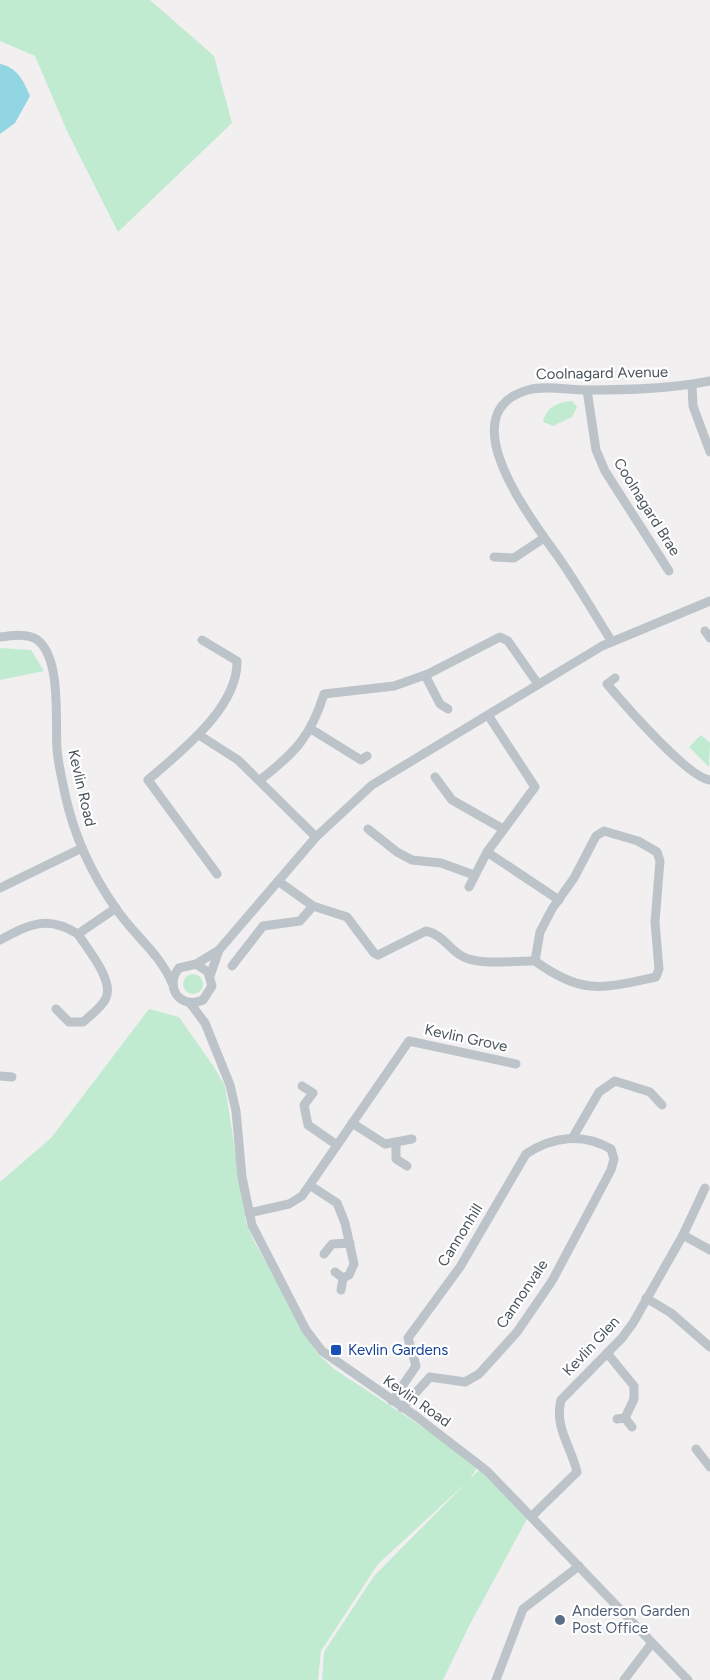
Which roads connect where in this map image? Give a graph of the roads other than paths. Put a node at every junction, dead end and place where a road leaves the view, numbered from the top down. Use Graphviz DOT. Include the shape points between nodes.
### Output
graph roads {
  1 [pos="710,381"];
  2 [pos="692,385"];
  3 [pos="586,390"];
  4 [pos="710,452"];
  5 [pos="544,538"];
  6 [pos="494,557"];
  7 [pos="669,571"];
  8 [pos="710,601"];
  9 [pos="0,638"];
  10 [pos="202,640"];
  11 [pos="612,642"];
  12 [pos="424,675"];
  13 [pos="615,678"];
  14 [pos="538,684"];
  15 [pos="448,709"];
  16 [pos="488,715"];
  17 [pos="311,729"];
  18 [pos="199,735"];
  19 [pos="367,756"];
  20 [pos="435,777"];
  21 [pos="261,780"];
  22 [pos="710,780"];
  23 [pos="503,828"];
  24 [pos="368,829"];
  25 [pos="316,837"];
  26 [pos="82,848"];
  27 [pos="486,852"];
  28 [pos="217,874"];
  29 [pos="474,875"];
  30 [pos="278,881"];
  31 [pos="469,887"];
  32 [pos="0,888"];
  33 [pos="559,900"];
  34 [pos="313,906"];
  35 [pos="116,908"];
  36 [pos="78,934"];
  37 [pos="0,940"];
  38 [pos="219,950"];
  39 [pos="159,960"];
  40 [pos="535,961"];
  41 [pos="196,964"];
  42 [pos="232,966"];
  43 [pos="179,968"];
  44 [pos="210,976"];
  45 [pos="172,983"];
  46 [pos="207,996"];
  47 [pos="189,1003"];
  48 [pos="56,1009"];
  49 [pos="205,1023"];
  50 [pos="516,1064"];
  51 [pos="0,1076"];
  52 [pos="12,1077"];
  53 [pos="302,1086"];
  54 [pos="662,1105"];
  55 [pos="352,1123"];
  56 [pos="573,1137"];
  57 [pos="412,1139"];
  58 [pos="396,1142"];
  59 [pos="603,1144"];
  60 [pos="337,1145"];
  61 [pos="407,1166"];
  62 [pos="311,1186"];
  63 [pos="705,1188"];
  64 [pos="249,1213"];
  65 [pos="683,1235"];
  66 [pos="350,1243"];
  67 [pos="710,1250"];
  68 [pos="324,1254"];
  69 [pos="335,1272"];
  70 [pos="343,1278"];
  71 [pos="341,1290"];
  72 [pos="646,1298"];
  73 [pos="710,1347"];
  74 [pos="607,1353"];
  75 [pos="392,1401"];
  76 [pos="402,1408"];
  77 [pos="632,1427"];
  78 [pos="696,1449"];
  79 [pos="710,1467"];
  80 [pos="532,1516"];
  81 [pos="579,1566"];
  82 [pos="652,1643"];
  83 [pos="495,1680"];
  84 [pos="624,1680"];
  85 [pos="688,1680"];
  1 -- 2 [label="street, Coolnagard Avenue"];
  2 -- 3 [label="street, Coolnagard Avenue"];
  2 -- 4 [label="street" via="693,406"];
  3 -- 5 [label="street, Coolnagard Avenue" via="530,389 508,398 494,428 500,463"];
  3 -- 7 [label="street, Coolnagard Brae" via="596,450 605,471"];
  5 -- 6 [label="street" via="514,558"];
  5 -- 11 [label="street, Coolnagard Avenue"];
  8 -- 11 [label="street"];
  9 -- 26 [label="street, Kevlin Road" via="34,638 47,654 57,699 57,749 62,781"];
  10 -- 18 [label="street" via="237,661 237,673 212,721"];
  11 -- 14 [label="street"];
  12 -- 14 [label="street" via="500,637 508,641"];
  12 -- 15 [label="street" via="440,704"];
  12 -- 17 [label="street" via="394,686 324,694"];
  13 -- 22 [label="street" via="607,684 645,727 682,762"];
  14 -- 16 [label="street"];
  16 -- 23 [label="street" via="535,787"];
  16 -- 25 [label="street" via="372,785"];
  17 -- 19 [label="street" via="361,760"];
  17 -- 21 [label="street" via="288,758"];
  18 -- 21 [label="street"];
  18 -- 28 [label="street" via="148,780"];
  20 -- 23 [label="street" via="452,800"];
  21 -- 25 [label="street"];
  23 -- 27 [label="street"];
  24 -- 29 [label="street" via="412,860 441,863"];
  25 -- 30 [label="street"];
  26 -- 32 [label="street"];
  26 -- 35 [label="street, Kevlin Road"];
  27 -- 29 [label="street"];
  27 -- 33 [label="street"];
  29 -- 31 [label="street"];
  30 -- 34 [label="street"];
  30 -- 38 [label="street"];
  33 -- 40 [label="street" via="540,932"];
  33 -- 40 [label="street" via="596,836 604,831 657,852 660,861 656,977 583,987 559,978"];
  34 -- 40 [label="street" via="347,917 378,955 426,931 435,933 462,956 476,960"];
  34 -- 42 [label="street" via="300,921 263,926"];
  35 -- 36 [label="street"];
  35 -- 39 [label="street, Kevlin Road"];
  36 -- 37 [label="street" via="61,923 29,924"];
  36 -- 48 [label="street" via="102,974 107,996 83,1022 69,1023"];
  38 -- 41 [label="street"];
  38 -- 44 [label="street"];
  39 -- 43 [label="street, Kevlin Road"];
  39 -- 45 [label="street, Kevlin Road"];
  41 -- 43 [label="street"];
  41 -- 44 [label="street"];
  43 -- 45 [label="street"];
  44 -- 46 [label="street" via="212,986"];
  45 -- 47 [label="street" via="176,995"];
  46 -- 47 [label="street"];
  46 -- 49 [label="street, Kevlin Road"];
  47 -- 49 [label="street, Kevlin Road"];
  49 -- 64 [label="street, Kevlin Road" via="230,1085"];
  50 -- 55 [label="street, Kevlin Grove" via="409,1041"];
  51 -- 52 [label="street"];
  53 -- 60 [label="street" via="313,1093 304,1105 308,1125"];
  54 -- 56 [label="street" via="650,1092 615,1082 599,1092"];
  55 -- 58 [label="street" via="385,1144"];
  55 -- 60 [label="street"];
  56 -- 59 [label="street, Cannonhill"];
  56 -- 75 [label="street, Cannonhill" via="542,1143 526,1154 460,1267 408,1338 416,1366"];
  57 -- 58 [label="street"];
  58 -- 61 [label="street" via="396,1159"];
  59 -- 76 [label="street, Cannonvale" via="614,1154 611,1170 552,1281 517,1332 479,1374 465,1382 430,1377"];
  60 -- 62 [label="street"];
  62 -- 64 [label="street" via="289,1204"];
  62 -- 66 [label="street" via="337,1203"];
  63 -- 65 [label="street, Kevlin Glen"];
  64 -- 75 [label="street, Kevlin Road" via="281,1283 317,1344"];
  65 -- 67 [label="street"];
  65 -- 72 [label="street, Kevlin Glen"];
  66 -- 68 [label="street" via="332,1244"];
  66 -- 70 [label="street" via="354,1264"];
  69 -- 70 [label="street"];
  70 -- 71 [label="street"];
  72 -- 73 [label="street" via="671,1313"];
  72 -- 74 [label="street, Kevlin Glen" via="633,1323"];
  74 -- 77 [label="street" via="634,1386 634,1399 621,1418"];
  74 -- 80 [label="street, Kevlin Glen" via="561,1400 561,1431 577,1472"];
  75 -- 76 [label="street, Kevlin Road"];
  76 -- 80 [label="street, Kevlin Road" via="478,1463"];
  78 -- 79 [label="street"];
  80 -- 81 [label="street, Kevlin Road"];
  81 -- 82 [label="street, Kevlin Road"];
  81 -- 83 [label="street" via="523,1609"];
  82 -- 84 [label="street"];
  82 -- 85 [label="street, Kevlin Road"];
}
